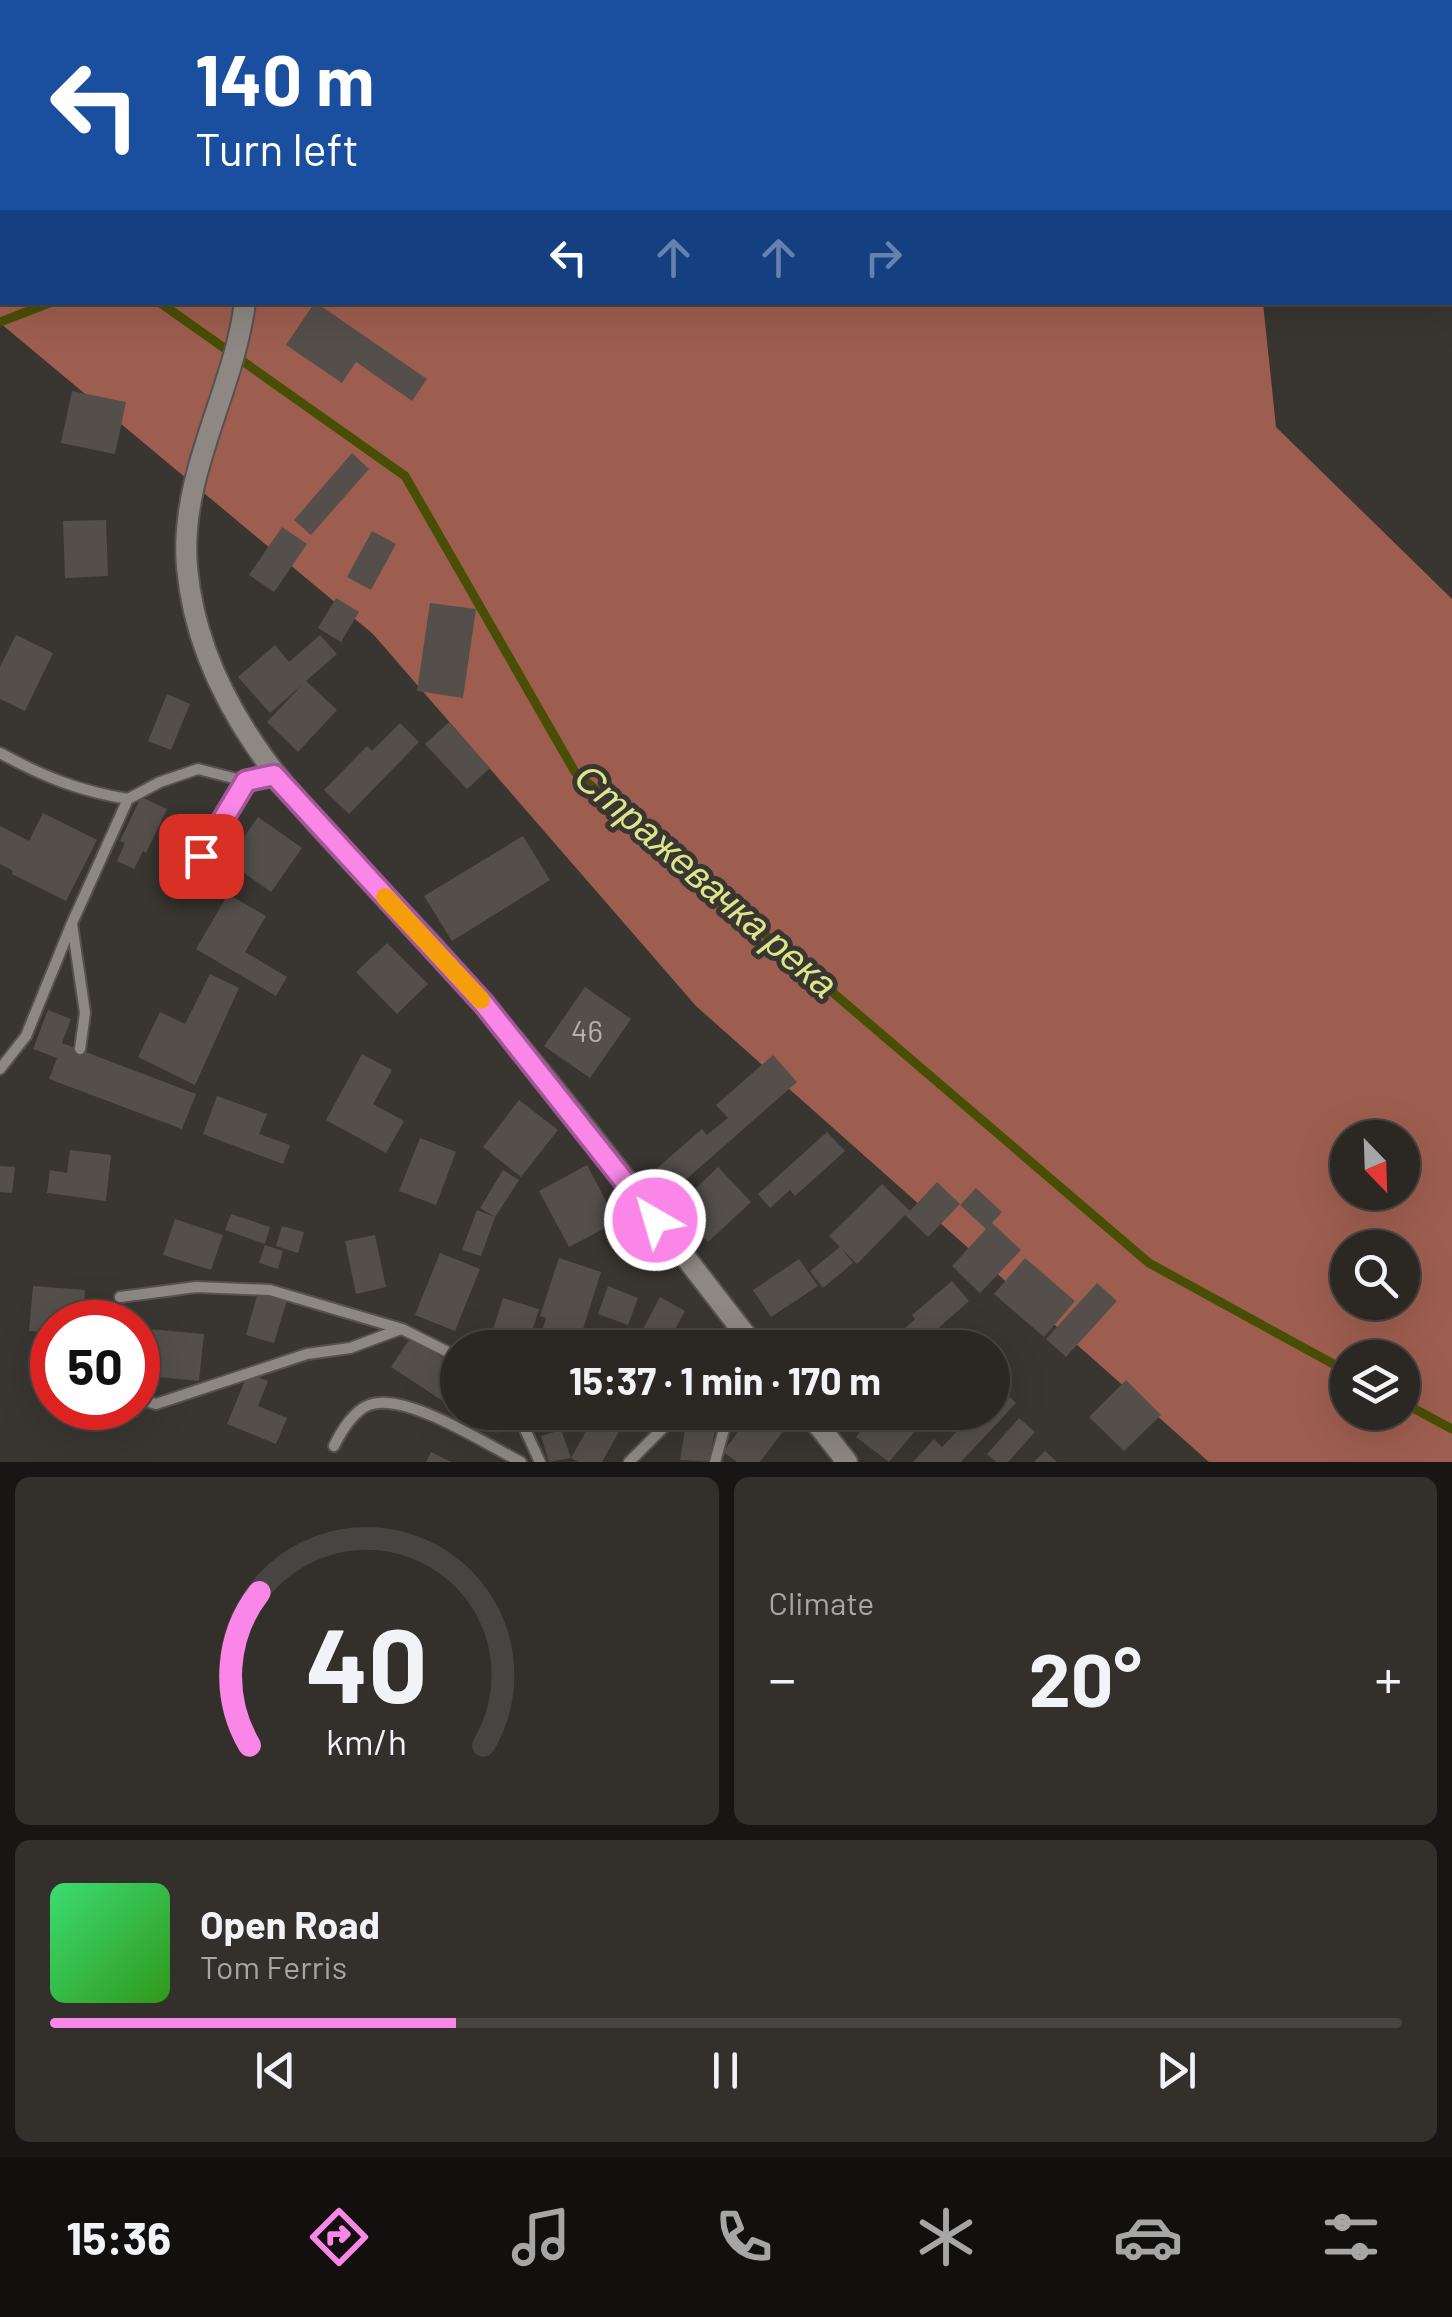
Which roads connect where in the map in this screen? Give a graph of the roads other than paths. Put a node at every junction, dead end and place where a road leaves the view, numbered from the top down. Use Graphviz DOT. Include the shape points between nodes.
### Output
graph roads {
  1 [pos="244,305"];
  2 [pos="0,754"];
  3 [pos="274,775"];
  4 [pos="246,781"];
  5 [pos="128,798"];
  6 [pos="201,856"];
  7 [pos="72,923"];
  8 [pos="80,1049"];
  9 [pos="0,1069"];
  10 [pos="120,1298"];
  11 [pos="402,1328"];
  12 [pos="736,1330"];
  13 [pos="440,1348"];
  14 [pos="160,1403"];
  15 [pos="525,1430"];
  16 [pos="661,1430"];
  17 [pos="724,1430"];
  18 [pos="822,1430"];
  19 [pos="334,1446"];
  20 [pos="521,1462"];
  21 [pos="540,1462"];
  22 [pos="629,1462"];
  23 [pos="716,1462"];
  24 [pos="847,1462"];
  1 -- 3 [label="main road" via="192,496 188,575 216,675"];
  2 -- 5 [label="street" via="84,792"];
  3 -- 4 [label="street"];
  3 -- 12 [label="main road" via="484,1004"];
  4 -- 5 [label="street" via="198,769"];
  4 -- 6 [label="street"];
  5 -- 7 [label="street"];
  7 -- 8 [label="street" via="84,1012"];
  7 -- 9 [label="street" via="26,1036"];
  10 -- 11 [label="street" via="196,1288 270,1290"];
  11 -- 13 [label="street"];
  11 -- 14 [label="street"];
  15 -- 21 [label="street"];
  16 -- 22 [label="street"];
  17 -- 23 [label="street"];
  18 -- 24 [label="main road"];
  19 -- 20 [label="street" via="345,1425 369,1405 399,1404"];
}
